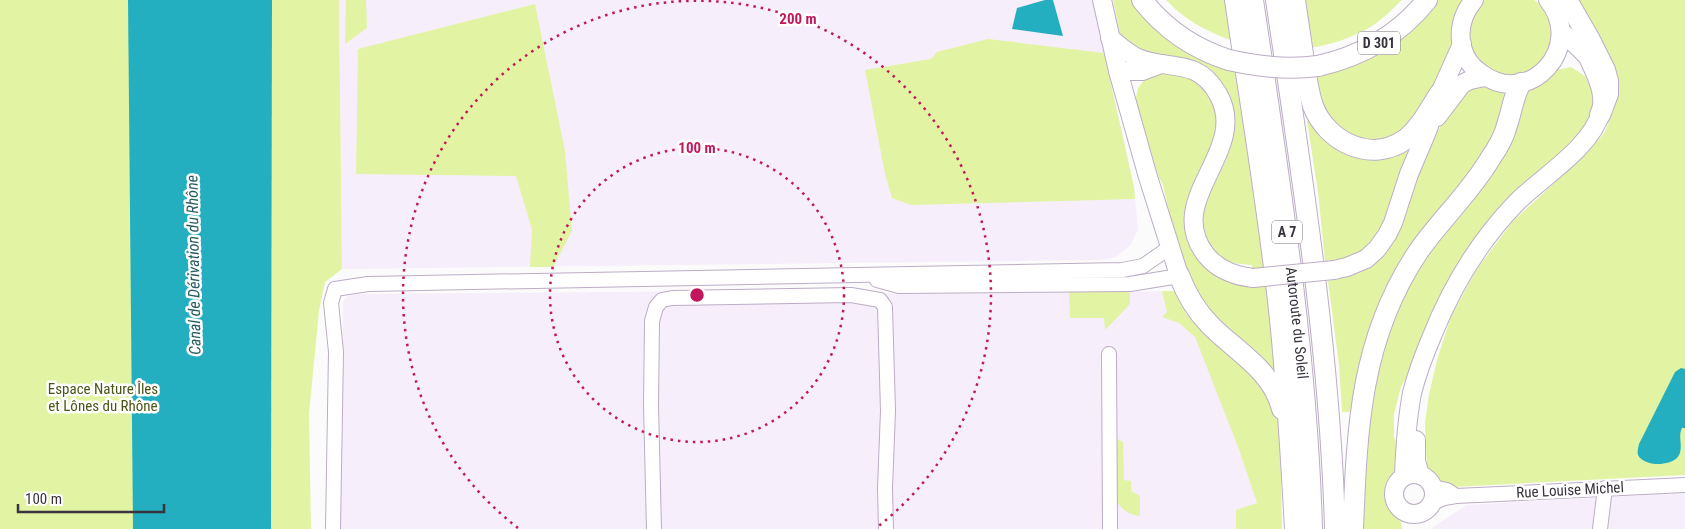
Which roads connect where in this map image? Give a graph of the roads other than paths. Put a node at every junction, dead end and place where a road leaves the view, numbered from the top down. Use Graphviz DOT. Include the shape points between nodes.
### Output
graph roads {
  1 [pos="1142,0"];
  2 [pos="1156,0"];
  3 [pos="1253,0"];
  4 [pos="1276,0"];
  5 [pos="1295,0"];
  6 [pos="1413,0"];
  7 [pos="1427,0"];
  8 [pos="1473,0"];
  9 [pos="1548,0"];
  10 [pos="1568,0"];
  11 [pos="1103,7"];
  12 [pos="1236,8"];
  13 [pos="1561,31"];
  14 [pos="1110,38"];
  15 [pos="1462,44"];
  16 [pos="1228,54"];
  17 [pos="1317,60"];
  18 [pos="1552,62"];
  19 [pos="1140,64"];
  20 [pos="1117,67"];
  21 [pos="1593,68"];
  22 [pos="1485,77"];
  23 [pos="1522,82"];
  24 [pos="1440,93"];
  25 [pos="1126,98"];
  26 [pos="1600,114"];
  27 [pos="1428,129"];
  28 [pos="1170,248"];
  29 [pos="1179,274"];
  30 [pos="862,275"];
  31 [pos="1109,354"];
  32 [pos="1292,468"];
  33 [pos="1412,475"];
  34 [pos="1685,485"];
  35 [pos="1605,488"];
  36 [pos="1419,513"];
  37 [pos="333,529"];
  38 [pos="654,529"];
  39 [pos="886,529"];
  40 [pos="1110,529"];
  41 [pos="1295,529"];
  42 [pos="1312,529"];
  43 [pos="1335,529"];
  44 [pos="1353,529"];
  45 [pos="1600,529"];
  1 -- 16 [label="highway, D 301" via="1181,37 1203,50"];
  2 -- 16 [label="highway, D 301" via="1185,26"];
  3 -- 42 [label="highway, Autoroute du Soleil / A 7" via="1300,335"];
  4 -- 43 [label="highway, Autoroute du Soleil / A 7" via="1319,304"];
  5 -- 24 [label="highway" via="1311,99 1321,122 1340,140 1365,150 1395,145 1414,131"];
  6 -- 17 [label="highway, D 301" via="1390,22 1366,38"];
  7 -- 17 [label="highway, D 301" via="1384,40 1345,59"];
  8 -- 15 [label="main road" via="1461,25"];
  9 -- 13 [label="main road"];
  10 -- 26 [label="highway" via="1605,70 1608,94"];
  11 -- 14 [label="main road"];
  12 -- 32 [label="highway" via="1276,286"];
  13 -- 18 [label="main road" via="1559,47"];
  13 -- 21 [label="main road" via="1586,55"];
  14 -- 19 [label="main road"];
  14 -- 20 [label="main road"];
  15 -- 22 [label="main road" via="1470,63"];
  15 -- 24 [label="main road"];
  16 -- 17 [label="highway, D 301" via="1245,52"];
  18 -- 21 [label="main road" via="1572,60"];
  18 -- 23 [label="main road" via="1539,75"];
  19 -- 20 [label="main road"];
  19 -- 25 [label="main road"];
  19 -- 27 [label="main road, bridge" via="1181,66 1199,74 1213,86 1222,101 1225,135 1199,194 1194,228 1202,248 1213,263 1232,274 1253,278 1334,270 1366,259 1384,240 1393,223"];
  20 -- 25 [label="main road"];
  21 -- 26 [label="main road" via="1601,88"];
  22 -- 23 [label="main road" via="1503,83"];
  22 -- 27 [label="main road" via="1466,82 1458,88"];
  23 -- 44 [label="highway" via="1501,142 1418,253 1384,318 1369,364 1362,402"];
  24 -- 27 [label="main road"];
  25 -- 28 [label="main road"];
  26 -- 33 [label="main road" via="1592,132 1581,145 1517,201 1488,234 1461,274 1436,326 1418,405 1416,461"];
  28 -- 29 [label="main road"];
  28 -- 30 [label="street" via="1134,269"];
  29 -- 30 [label="street" via="1130,284 908,286"];
  29 -- 32 [label="highway" via="1187,295 1200,314 1274,387 1281,408 1286,456"];
  30 -- 37 [label="street" via="368,284 335,289 331,303 336,352"];
  31 -- 40 [label="street"];
  32 -- 41 [label="highway"];
  33 -- 36 [label="main road" via="1428,479"];
  33 -- 36 [label="main road" via="1397,482 1394,500 1398,508"];
  34 -- 35 [label="street, Rue Louise Michel"];
  35 -- 36 [label="street, Rue Louise Michel" via="1456,496 1444,498"];
  35 -- 45 [label="street"];
  38 -- 39 [label="street" via="652,321 656,306 662,300 672,298 851,295 880,300 885,307 888,411"];
}
